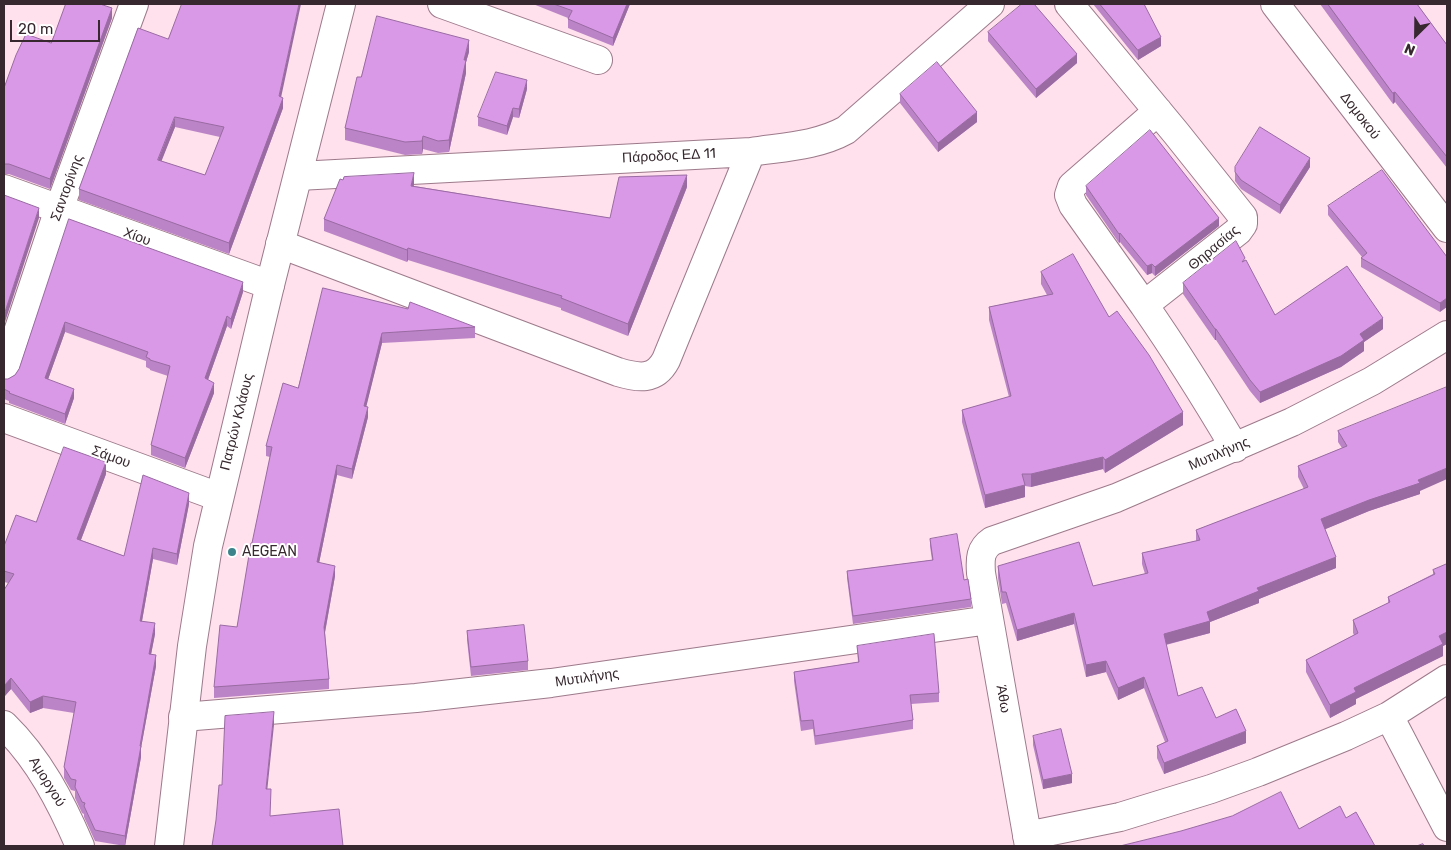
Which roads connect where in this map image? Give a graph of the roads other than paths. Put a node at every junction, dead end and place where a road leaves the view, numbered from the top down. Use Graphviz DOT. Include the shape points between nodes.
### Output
graph roads {
  1 [pos="341,4"];
  2 [pos="442,4"];
  3 [pos="990,4"];
  4 [pos="1069,4"];
  5 [pos="1275,4"];
  6 [pos="130,5"];
  7 [pos="598,60"];
  8 [pos="1158,111"];
  9 [pos="751,152"];
  10 [pos="298,176"];
  11 [pos="4,189"];
  12 [pos="59,209"];
  13 [pos="1447,228"];
  14 [pos="280,244"];
  15 [pos="270,285"];
  16 [pos="1144,305"];
  17 [pos="1447,336"];
  18 [pos="4,374"];
  19 [pos="4,418"];
  20 [pos="1234,448"];
  21 [pos="219,497"];
  22 [pos="982,551"];
  23 [pos="990,620"];
  24 [pos="1447,679"];
  25 [pos="1388,716"];
  26 [pos="183,717"];
  27 [pos="4,725"];
  28 [pos="1447,827"];
  29 [pos="1028,841"];
  30 [pos="80,846"];
  31 [pos="169,846"];
  1 -- 10 [label="street, Πατρών Κλάους"];
  2 -- 7 [label="street"];
  3 -- 9 [label="street, Πάροδος ΕΔ 11" via="846,130 817,142"];
  4 -- 8 [label="street, Θηρασίας"];
  5 -- 13 [label="street, Δομοκού"];
  6 -- 12 [label="street, Σαντορίνης"];
  8 -- 16 [label="street" via="1072,186 1069,195 1072,205"];
  8 -- 16 [label="street, Θηρασίας" via="1243,216 1243,224"];
  9 -- 10 [label="street, Πάροδος ΕΔ 11"];
  9 -- 14 [label="street" via="666,360 652,376 618,372"];
  10 -- 14 [label="street, Πατρών Κλάους"];
  11 -- 12 [label="street, Χίου"];
  12 -- 15 [label="street, Χίου"];
  12 -- 18 [label="street, Σαντορίνης"];
  14 -- 15 [label="street, Πατρών Κλάους"];
  15 -- 21 [label="street, Πατρών Κλάους"];
  16 -- 20 [label="street" via="1195,380"];
  17 -- 20 [label="street, Μυτιλήνης" via="1372,382"];
  19 -- 21 [label="street, Σάμου"];
  20 -- 22 [label="street, Μυτιλήνης" via="1116,498 992,541"];
  21 -- 26 [label="street, Πατρών Κλάους" via="199,599"];
  22 -- 23 [label="street, Άθω" via="981,573"];
  23 -- 26 [label="street, Μυτιλήνης" via="551,683 416,698"];
  23 -- 29 [label="street, Άθω"];
  24 -- 25 [label="street"];
  25 -- 28 [label="street"];
  25 -- 29 [label="street" via="1301,755 1212,789"];
  26 -- 31 [label="street, Πατρών Κλάους"];
  27 -- 30 [label="street, Αμοργού" via="19,740 50,784"];
}
